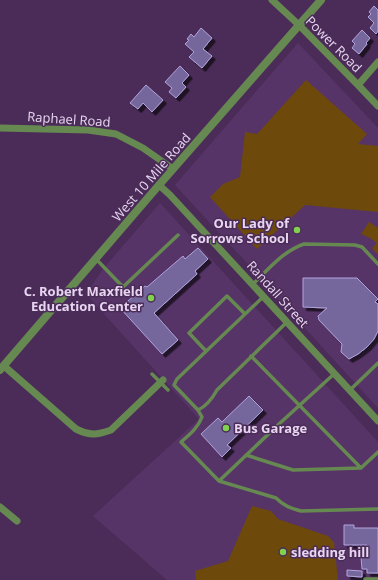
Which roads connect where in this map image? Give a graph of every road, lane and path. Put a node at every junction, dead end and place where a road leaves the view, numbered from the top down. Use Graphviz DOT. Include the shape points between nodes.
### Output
graph roads {
  1 [pos="272,0"];
  2 [pos="321,0"];
  3 [pos="299,25"];
  4 [pos="378,62"];
  5 [pos="358,85"];
  6 [pos="378,106"];
  7 [pos="0,128"];
  8 [pos="174,169"];
  9 [pos="159,185"];
  10 [pos="178,235"];
  11 [pos="96,259"];
  12 [pos="378,264"];
  13 [pos="253,284"];
  14 [pos="264,296"];
  15 [pos="245,314"];
  16 [pos="287,322"];
  17 [pos="206,351"];
  18 [pos="251,356"];
  19 [pos="378,364"];
  20 [pos="2,368"];
  21 [pos="334,373"];
  22 [pos="152,374"];
  23 [pos="162,381"];
  24 [pos="168,390"];
  25 [pos="350,390"];
  26 [pos="300,406"];
  27 [pos="198,410"];
  28 [pos="378,421"];
  29 [pos="378,452"];
  30 [pos="246,455"];
  31 [pos="361,468"];
  32 [pos="219,481"];
  33 [pos="0,507"];
  34 [pos="378,509"];
  35 [pos="17,521"];
  36 [pos="365,579"];
  37 [pos="378,579"];
  1 -- 3 [label="street, Power Road"];
  2 -- 3 [label="street, West 10 Mile Road"];
  3 -- 5 [label="street, Power Road"];
  3 -- 8 [label="street, West 10 Mile Road"];
  4 -- 5 [label="street"];
  5 -- 6 [label="street, Power Road"];
  7 -- 8 [label="street, Raphael Road" via="88,130 116,134"];
  8 -- 9 [label="street, West 10 Mile Road"];
  9 -- 11 [label="street, West 10 Mile Road"];
  9 -- 13 [label="street, Randall Street"];
  10 -- 11 [label="lane" via="123,287"];
  11 -- 20 [label="street, West 10 Mile Road"];
  12 -- 13 [label="lane" via="362,247 355,245 304,244 288,252"];
  13 -- 14 [label="street, Randall Street"];
  14 -- 15 [label="lane"];
  14 -- 16 [label="street, Randall Street"];
  15 -- 17 [label="lane"];
  15 -- 17 [label="lane" via="227,296 188,333"];
  16 -- 18 [label="lane"];
  16 -- 21 [label="street, Randall Street"];
  17 -- 27 [label="lane" via="174,385"];
  18 -- 26 [label="lane"];
  18 -- 27 [label="lane" via="217,390 213,398"];
  19 -- 25 [label="lane"];
  20 -- 23 [label="street" via="76,429 89,434 111,430"];
  21 -- 25 [label="street, Randall Street"];
  21 -- 26 [label="lane"];
  22 -- 23 [label="lane"];
  23 -- 24 [label="lane"];
  25 -- 28 [label="street, Randall Street"];
  26 -- 30 [label="lane"];
  26 -- 31 [label="lane"];
  27 -- 32 [label="lane" via="202,417 199,423 181,442"];
  29 -- 31 [label="lane"];
  30 -- 31 [label="lane" via="293,470"];
  30 -- 32 [label="lane"];
  32 -- 34 [label="lane" via="276,498 283,505 301,511"];
  33 -- 35 [label="street"];
  36 -- 37 [label="lane"];
}
